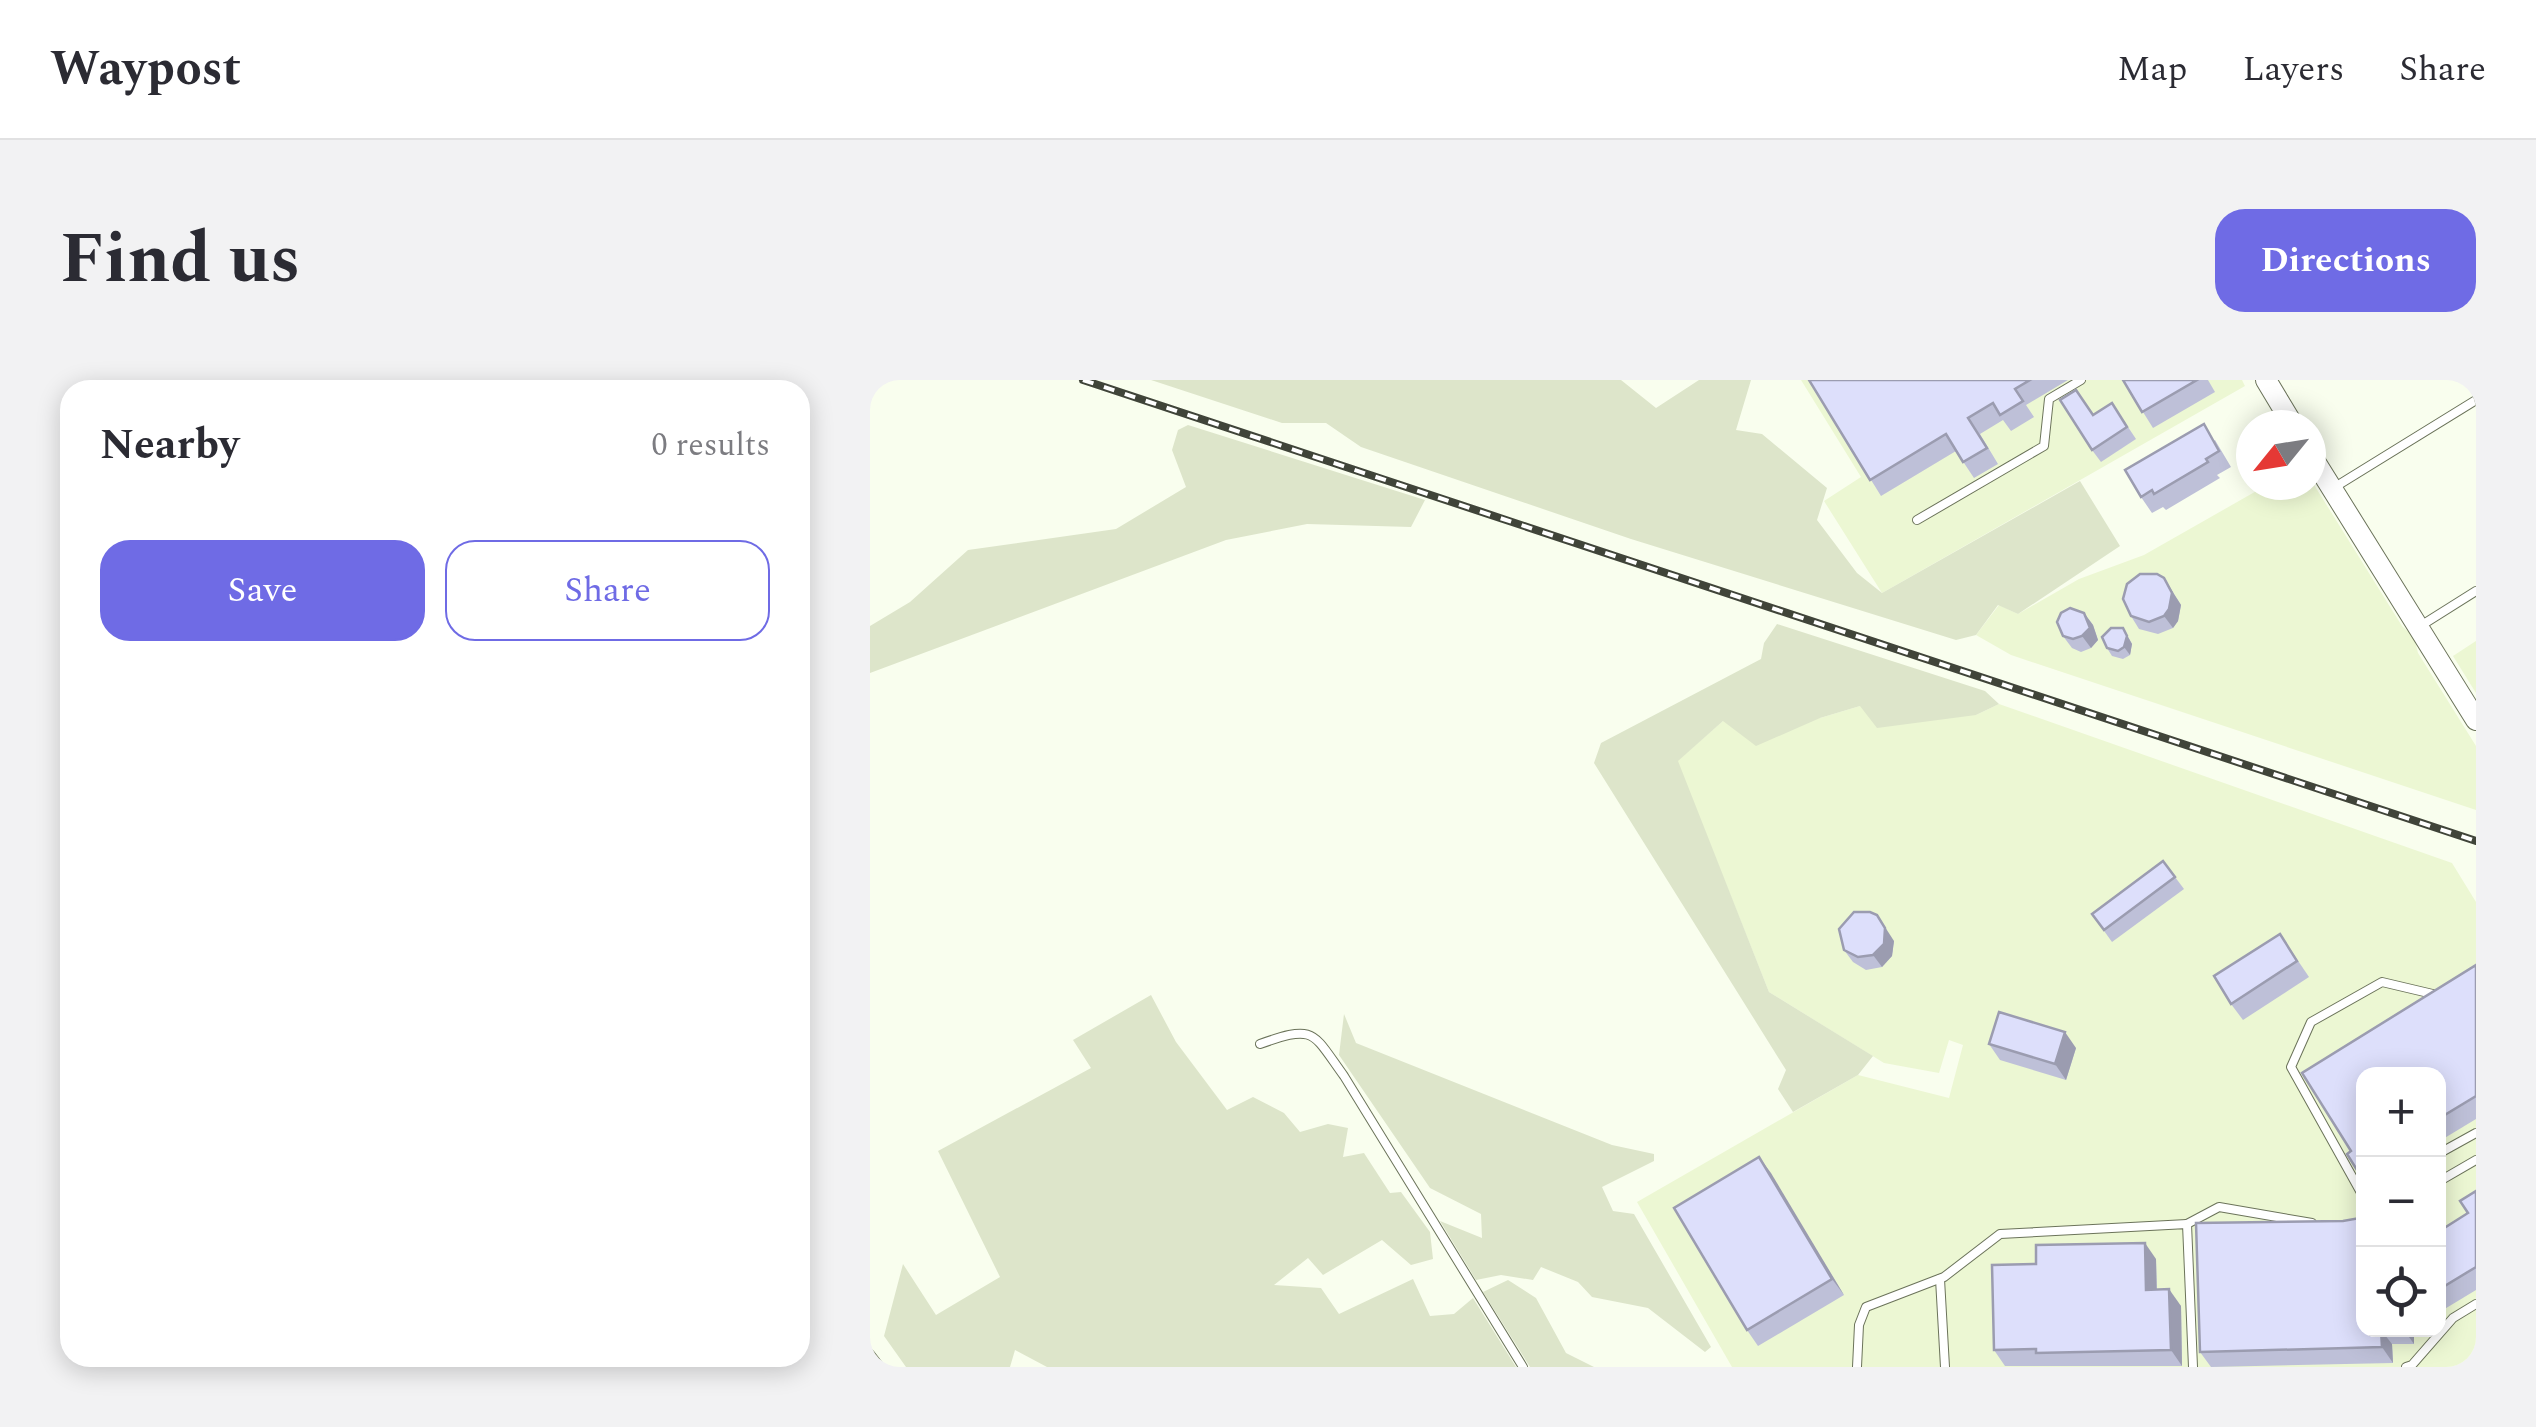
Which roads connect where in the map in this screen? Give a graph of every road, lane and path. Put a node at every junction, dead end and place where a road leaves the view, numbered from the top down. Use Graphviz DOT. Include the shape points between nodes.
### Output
graph roads {
  1 [pos="2080,380"];
  2 [pos="2266,380"];
  3 [pos="2476,400"];
  4 [pos="2284,410"];
  5 [pos="2326,479"];
  6 [pos="2332,489"];
  7 [pos="1917,520"];
  8 [pos="2476,591"];
  9 [pos="2418,628"];
  10 [pos="2473,708"];
  11 [pos="2450,986"];
  12 [pos="1260,1044"];
  13 [pos="2476,1133"];
  14 [pos="2446,1150"];
  15 [pos="2476,1160"];
  16 [pos="2446,1177"];
  17 [pos="2356,1184"];
  18 [pos="2187,1224"];
  19 [pos="2315,1224"];
  20 [pos="1940,1279"];
  21 [pos="2476,1304"];
  22 [pos="870,1354"];
  23 [pos="880,1367"];
  24 [pos="1523,1367"];
  25 [pos="1857,1367"];
  26 [pos="1946,1367"];
  27 [pos="2193,1367"];
  28 [pos="2406,1367"];
  1 -- 7 [label="lane" via="2048,399 2044,446"];
  2 -- 4 [label="main road"];
  3 -- 6 [label="lane"];
  5 -- 6 [label="main road"];
  6 -- 9 [label="main road"];
  8 -- 9 [label="lane"];
  9 -- 10 [label="main road"];
  11 -- 17 [label="lane" via="2437,995 2382,982 2311,1022 2291,1067"];
  12 -- 24 [label="lane" via="1285,1034 1315,1035"];
  13 -- 14 [label="lane"];
  15 -- 16 [label="lane"];
  18 -- 19 [label="lane" via="2220,1208"];
  18 -- 20 [label="lane" via="2000,1234"];
  18 -- 27 [label="lane"];
  20 -- 25 [label="lane" via="1866,1307"];
  20 -- 26 [label="lane"];
  21 -- 28 [label="lane" via="2452,1318"];
  22 -- 23 [label="lane"];
}
